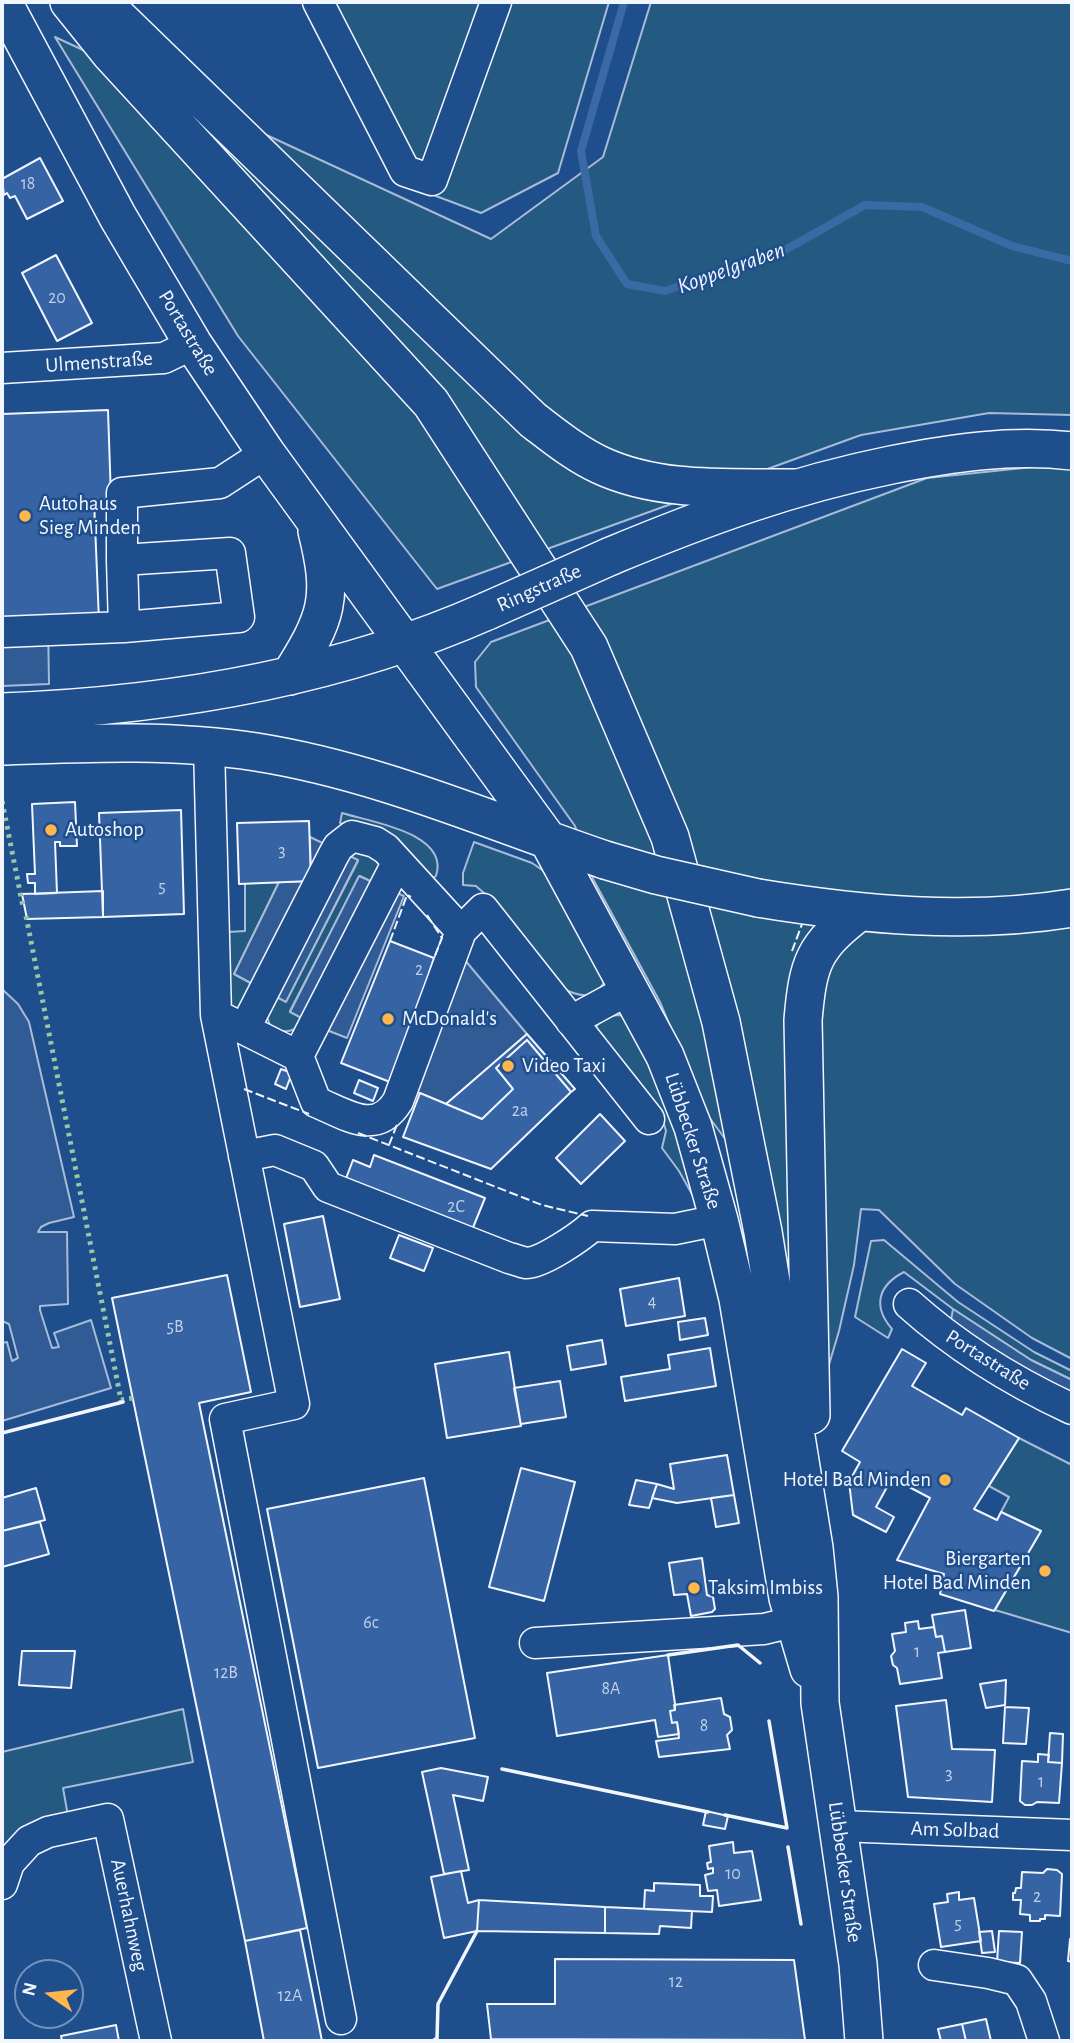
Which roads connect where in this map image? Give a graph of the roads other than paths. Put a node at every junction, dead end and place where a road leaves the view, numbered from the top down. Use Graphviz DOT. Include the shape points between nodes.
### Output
graph roads {
  1 [pos="4,2"];
  2 [pos="69,2"];
  3 [pos="102,2"];
  4 [pos="318,2"];
  5 [pos="496,2"];
  6 [pos="193,345"];
  7 [pos="2,368"];
  8 [pos="1072,451"];
  9 [pos="266,453"];
  10 [pos="807,485"];
  11 [pos="315,523"];
  12 [pos="122,560"];
  13 [pos="124,626"];
  14 [pos="2,632"];
  15 [pos="406,643"];
  16 [pos="290,676"];
  17 [pos="2,712"];
  18 [pos="2,746"];
  19 [pos="209,746"];
  20 [pos="548,840"];
  21 [pos="397,863"];
  22 [pos="877,913"];
  23 [pos="1061,914"];
  24 [pos="461,932"];
  25 [pos="630,989"];
  26 [pos="216,1015"];
  27 [pos="571,1021"];
  28 [pos="245,1028"];
  29 [pos="298,1056"];
  30 [pos="649,1119"];
  31 [pos="244,1156"];
  32 [pos="719,1220"];
  33 [pos="909,1304"];
  34 [pos="1072,1409"];
  35 [pos="814,1548"];
  36 [pos="793,1622"];
  37 [pos="535,1643"];
  38 [pos="820,1703"];
  39 [pos="839,1826"];
  40 [pos="1072,1835"];
  41 [pos="2,1884"];
  42 [pos="934,1965"];
  43 [pos="341,2019"];
  44 [pos="156,2041"];
  45 [pos="864,2041"];
  46 [pos="1044,2041"];
  1 -- 6 [label="main road, Portastraße" via="118,217"];
  2 -- 35 [label="main road" via="110,53 431,402 589,647 670,837 721,1022 763,1232"];
  3 -- 10 [label="main road" via="533,420 570,448 634,478 667,484"];
  4 -- 5 [label="street" via="405,171 432,180"];
  6 -- 7 [label="street, Ulmenstraße" via="164,358"];
  6 -- 9 [label="main road, Portastraße"];
  8 -- 10 [label="main road, Ringstraße" via="1015,448 964,452"];
  9 -- 11 [label="main road, Portastraße"];
  9 -- 12 [label="street" via="220,483 122,493"];
  10 -- 15 [label="main road, Ringstraße, bridge" via="728,509"];
  11 -- 15 [label="main road, Portastraße"];
  11 -- 16 [label="main road" via="326,566 326,596 311,643"];
  12 -- 13 [label="street"];
  12 -- 13 [label="street" via="230,552 239,617"];
  13 -- 14 [label="street"];
  15 -- 16 [label="main road, Ringstraße"];
  15 -- 20 [label="main road, Lübbecker Straße"];
  16 -- 17 [label="main road, Ringstraße" via="156,699"];
  18 -- 19 [label="main road"];
  19 -- 20 [label="main road" via="355,774"];
  19 -- 26 [label="street"];
  20 -- 22 [label="main road, bridge" via="656,876 758,898"];
  20 -- 25 [label="main road, Lübbecker Straße"];
  21 -- 24 [label="street"];
  21 -- 28 [label="street" via="386,849 360,837 352,836 338,846"];
  21 -- 29 [label="street"];
  22 -- 23 [label="main road"];
  22 -- 35 [label="main road" via="824,942 813,960 806,987"];
  24 -- 27 [label="street" via="483,909"];
  24 -- 29 [label="street" via="393,1111 372,1121 360,1120 316,1102"];
  25 -- 27 [label="street"];
  25 -- 32 [label="main road, Lübbecker Straße" via="665,1056 693,1127"];
  26 -- 28 [label="street"];
  26 -- 31 [label="street"];
  27 -- 30 [label="street"];
  28 -- 29 [label="street"];
  31 -- 32 [label="street" via="275,1150 314,1166 328,1187 526,1263 543,1259 592,1226 676,1229"];
  31 -- 43 [label="street" via="294,1404 225,1419"];
  32 -- 36 [label="main road, Lübbecker Straße" via="738,1299"];
  33 -- 34 [label="street, Portastraße" via="980,1359"];
  35 -- 38 [label="main road, Lübbecker Straße"];
  36 -- 37 [label="street" via="764,1629"];
  36 -- 38 [label="main road, Lübbecker Straße"];
  38 -- 39 [label="main road, Lübbecker Straße"];
  39 -- 40 [label="street, Am Solbad"];
  39 -- 45 [label="main road, Lübbecker Straße"];
  41 -- 44 [label="street, Auerhahnweg" via="9,1863 29,1841 48,1832 108,1819"];
  42 -- 46 [label="street" via="1017,1980 1031,2001"];
}
